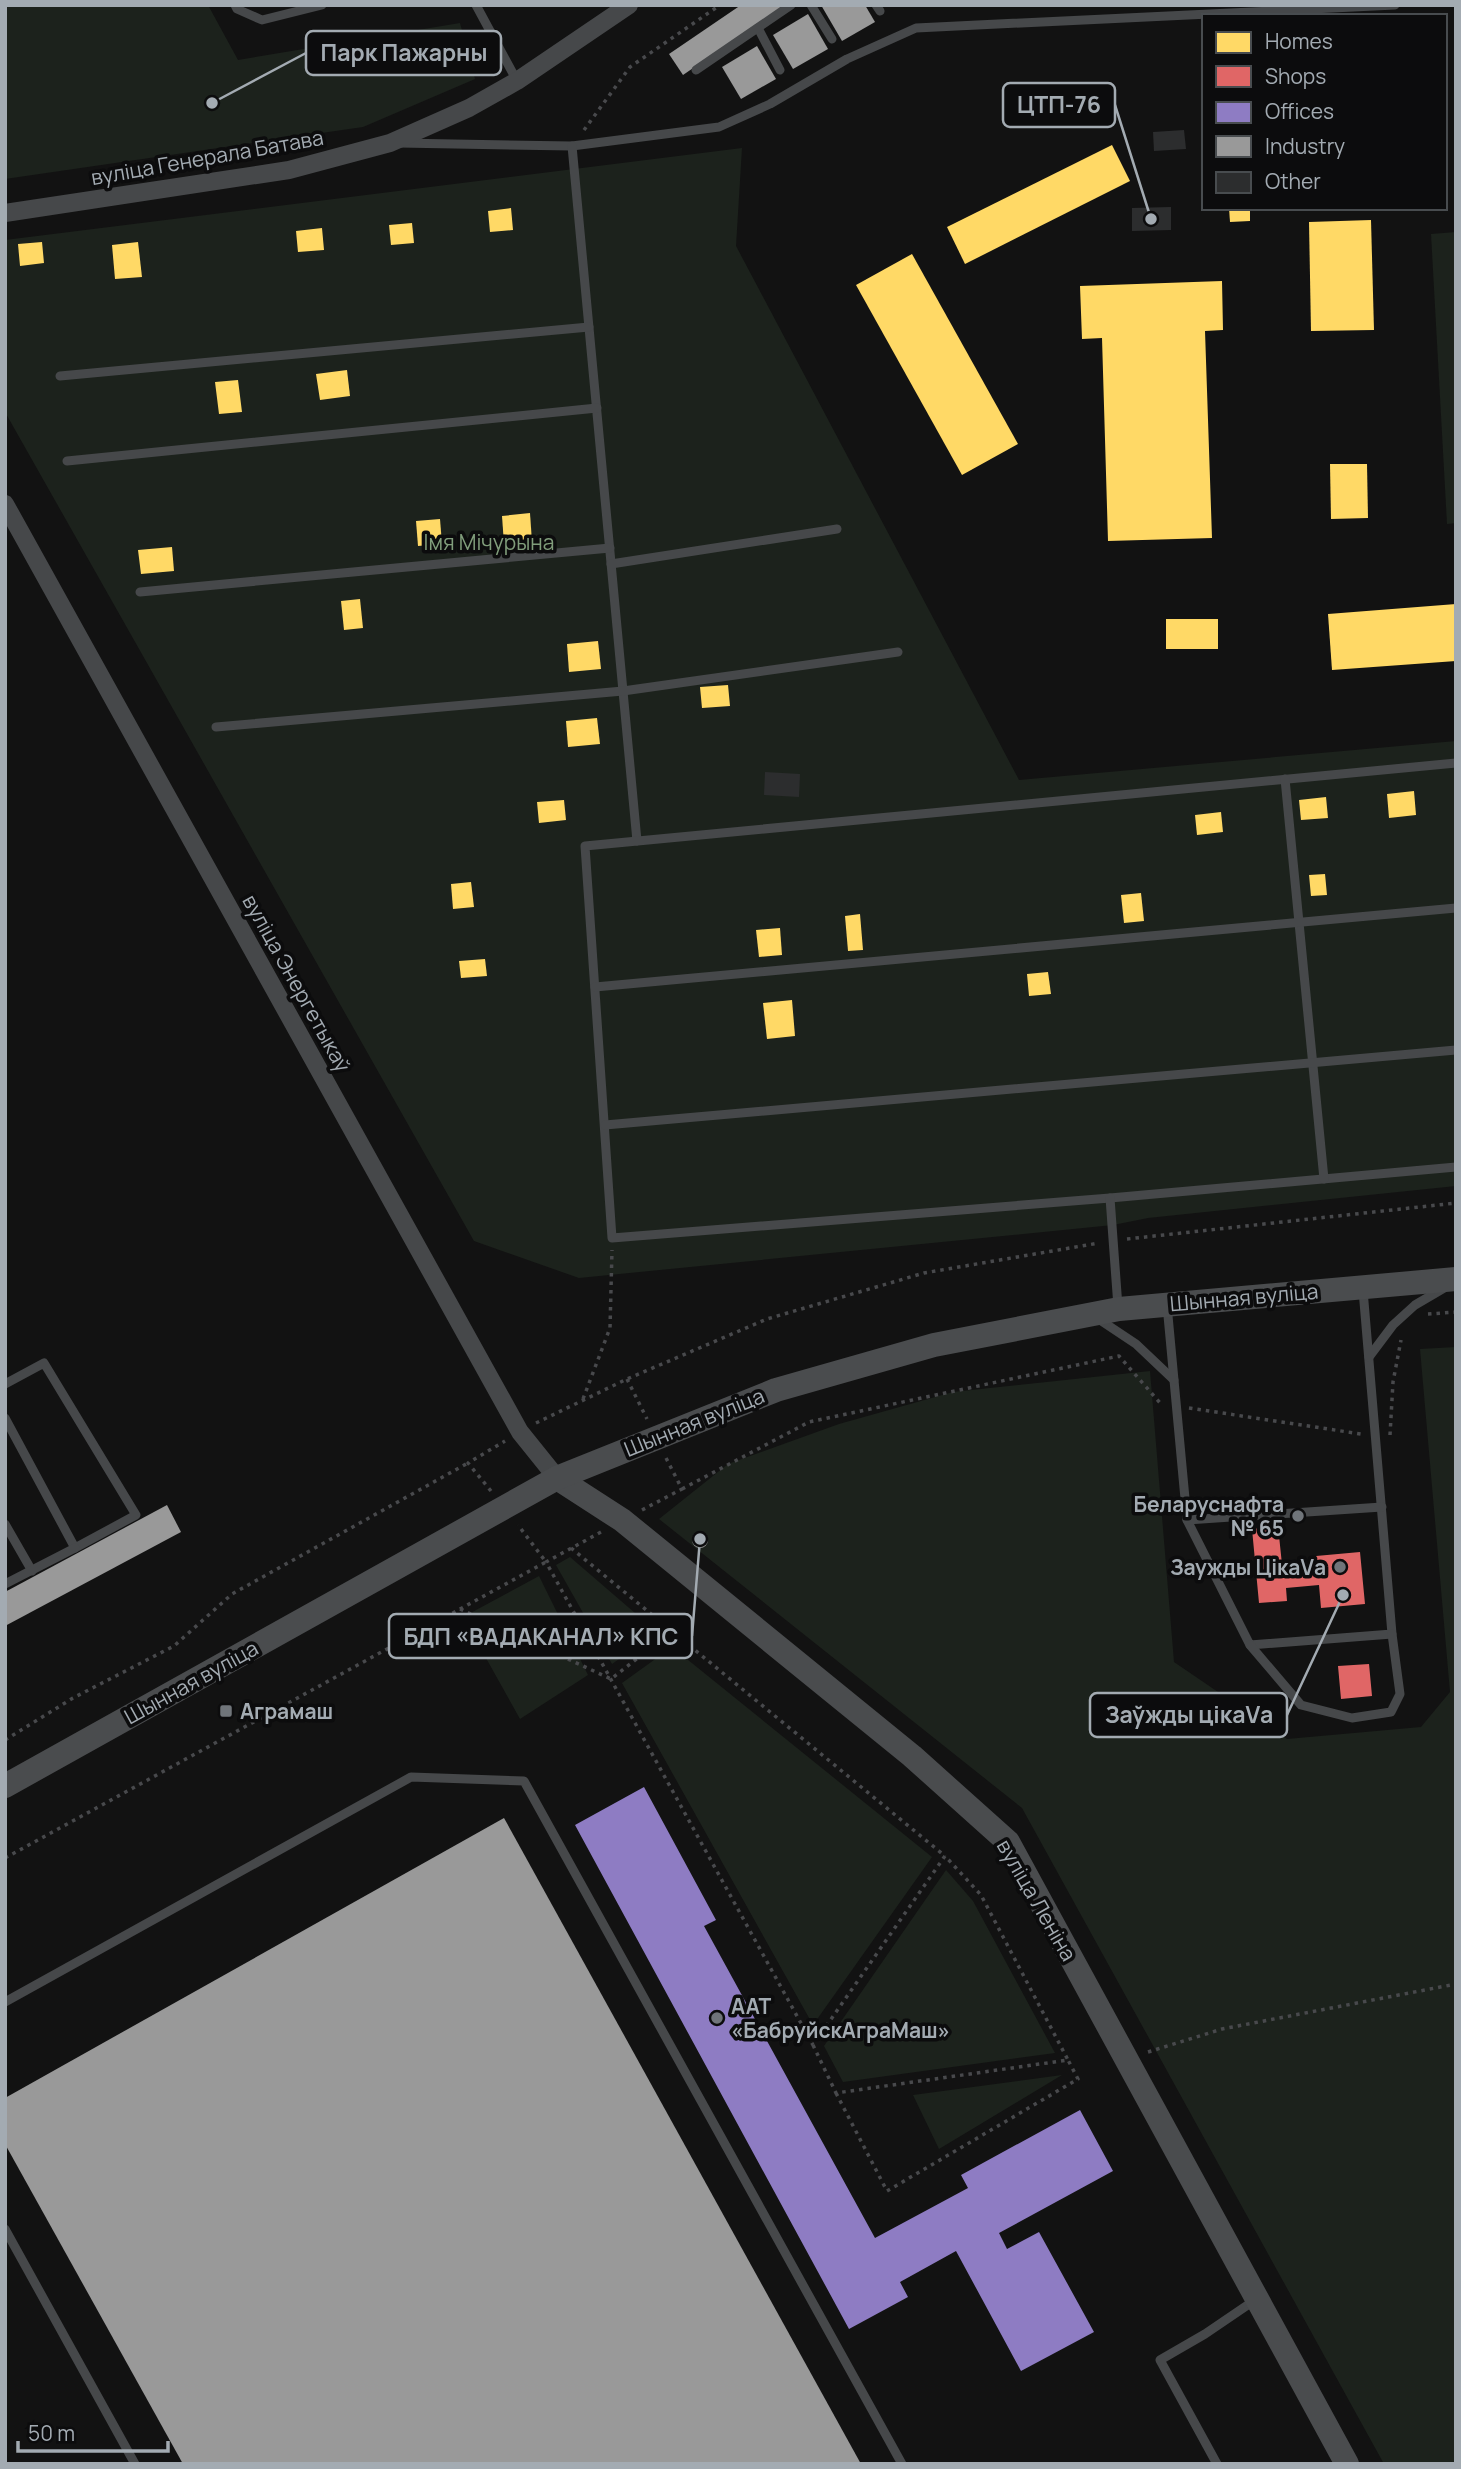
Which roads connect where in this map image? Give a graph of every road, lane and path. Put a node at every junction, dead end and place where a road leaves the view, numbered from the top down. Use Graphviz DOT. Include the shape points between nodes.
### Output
graph roads {
  1 [pos="235,5"];
  2 [pos="322,5"];
  3 [pos="476,5"];
  4 [pos="629,5"];
  5 [pos="720,5"];
  6 [pos="791,5"];
  7 [pos="811,5"];
  8 [pos="1395,5"];
  9 [pos="1202,14"];
  10 [pos="1208,14"];
  11 [pos="758,28"];
  12 [pos="832,39"];
  13 [pos="696,71"];
  14 [pos="780,71"];
  15 [pos="517,81"];
  16 [pos="390,143"];
  17 [pos="572,145"];
  18 [pos="5,213"];
  19 [pos="589,327"];
  20 [pos="60,376"];
  21 [pos="597,408"];
  22 [pos="67,461"];
  23 [pos="5,504"];
  24 [pos="837,530"];
  25 [pos="610,548"];
  26 [pos="611,564"];
  27 [pos="139,592"];
  28 [pos="898,652"];
  29 [pos="623,691"];
  30 [pos="216,727"];
  31 [pos="1456,763"];
  32 [pos="1285,779"];
  33 [pos="637,841"];
  34 [pos="1456,908"];
  35 [pos="1299,922"];
  36 [pos="595,987"];
  37 [pos="1456,1049"];
  38 [pos="1312,1062"];
  39 [pos="605,1125"];
  40 [pos="1456,1167"];
  41 [pos="1324,1179"];
  42 [pos="1110,1198"];
  43 [pos="1456,1203"];
  44 [pos="612,1238"];
  45 [pos="1113,1240"];
  46 [pos="1456,1280"];
  47 [pos="1363,1286"];
  48 [pos="1167,1303"];
  49 [pos="1119,1309"];
  50 [pos="1091,1314"];
  51 [pos="1408,1332"];
  52 [pos="1369,1357"];
  53 [pos="627,1379"];
  54 [pos="1174,1380"];
  55 [pos="5,1384"];
  56 [pos="583,1401"];
  57 [pos="1177,1406"];
  58 [pos="5,1418"];
  59 [pos="520,1432"];
  60 [pos="1376,1436"];
  61 [pos="656,1437"];
  62 [pos="468,1463"];
  63 [pos="557,1478"];
  64 [pos="682,1489"];
  65 [pos="1382,1507"];
  66 [pos="505,1508"];
  67 [pos="622,1520"];
  68 [pos="1187,1520"];
  69 [pos="5,1524"];
  70 [pos="75,1548"];
  71 [pos="571,1548"];
  72 [pos="546,1562"];
  73 [pos="32,1571"];
  74 [pos="5,1584"];
  75 [pos="460,1609"];
  76 [pos="672,1631"];
  77 [pos="1392,1634"];
  78 [pos="1250,1645"];
  79 [pos="611,1679"];
  80 [pos="5,1740"];
  81 [pos="8,1782"];
  82 [pos="945,1856"];
  83 [pos="5,1858"];
  84 [pos="1456,1984"];
  85 [pos="5,2002"];
  86 [pos="813,2045"];
  87 [pos="1126,2058"];
  88 [pos="1068,2060"];
  89 [pos="836,2093"];
  90 [pos="5,2230"];
  91 [pos="1256,2298"];
  92 [pos="135,2464"];
  93 [pos="902,2464"];
  94 [pos="1217,2464"];
  95 [pos="1347,2464"];
  1 -- 2 [label="lane" via="262,20"];
  3 -- 15 [label="lane"];
  4 -- 15 [label="street, вуліца Генерала Батава"];
  5 -- 17 [label="path" via="631,67"];
  6 -- 11 [label="lane"];
  7 -- 12 [label="lane"];
  8 -- 10 [label="lane"];
  9 -- 17 [label="lane" via="916,28 719,127"];
  11 -- 13 [label="lane"];
  11 -- 14 [label="lane"];
  15 -- 16 [label="street, вуліца Генерала Батава"];
  16 -- 17 [label="lane"];
  16 -- 18 [label="street, вуліца Генерала Батава" via="289,170"];
  17 -- 19 [label="lane"];
  19 -- 20 [label="lane"];
  19 -- 21 [label="lane"];
  21 -- 22 [label="lane"];
  21 -- 25 [label="lane"];
  23 -- 59 [label="street, вуліца Энергетыкаў"];
  24 -- 26 [label="lane"];
  25 -- 26 [label="lane"];
  25 -- 27 [label="lane"];
  26 -- 29 [label="lane"];
  28 -- 29 [label="lane"];
  29 -- 30 [label="lane"];
  29 -- 33 [label="lane"];
  31 -- 32 [label="lane"];
  32 -- 33 [label="lane"];
  32 -- 35 [label="lane"];
  33 -- 36 [label="lane" via="585,846"];
  34 -- 35 [label="lane"];
  35 -- 36 [label="lane"];
  35 -- 38 [label="lane"];
  36 -- 39 [label="lane"];
  37 -- 38 [label="lane"];
  38 -- 39 [label="lane"];
  38 -- 41 [label="lane"];
  39 -- 44 [label="lane"];
  40 -- 41 [label="lane"];
  41 -- 42 [label="lane"];
  42 -- 44 [label="lane"];
  42 -- 45 [label="lane"];
  43 -- 45 [label="path"];
  44 -- 56 [label="path" via="610,1328"];
  45 -- 49 [label="lane"];
  45 -- 53 [label="path" via="924,1273 766,1319"];
  46 -- 47 [label="main road, Шынная вуліца"];
  46 -- 52 [label="lane" via="1415,1305"];
  47 -- 48 [label="main road, Шынная вуліца"];
  47 -- 52 [label="lane"];
  48 -- 49 [label="main road, Шынная вуліца"];
  48 -- 54 [label="lane"];
  49 -- 50 [label="main road, Шынная вуліца"];
  50 -- 54 [label="lane" via="1136,1344"];
  50 -- 61 [label="main road, Шынная вуліца" via="934,1345 776,1390"];
  51 -- 60 [label="path" via="1401,1340 1393,1382 1391,1435"];
  52 -- 60 [label="lane"];
  53 -- 56 [label="path"];
  53 -- 61 [label="path"];
  54 -- 57 [label="lane"];
  55 -- 70 [label="lane" via="44,1363 136,1515"];
  56 -- 59 [label="path"];
  57 -- 60 [label="path"];
  57 -- 64 [label="path" via="1161,1404 1119,1356 809,1422"];
  57 -- 68 [label="lane"];
  58 -- 70 [label="lane"];
  59 -- 62 [label="path"];
  59 -- 63 [label="street, вуліца Энергетыкаў"];
  60 -- 65 [label="lane"];
  61 -- 63 [label="main road, Шынная вуліца"];
  61 -- 64 [label="path"];
  62 -- 66 [label="path"];
  62 -- 80 [label="path" via="232,1594 174,1646 73,1698"];
  63 -- 66 [label="main road, Шынная вуліца"];
  63 -- 67 [label="main road, вуліца Леніна"];
  64 -- 67 [label="path"];
  65 -- 68 [label="lane"];
  65 -- 77 [label="lane"];
  66 -- 72 [label="path"];
  66 -- 81 [label="main road, Шынная вуліца"];
  67 -- 71 [label="path"];
  67 -- 87 [label="main road, вуліца Леніна" via="912,1756 1008,1842"];
  68 -- 78 [label="lane"];
  69 -- 73 [label="lane"];
  70 -- 73 [label="lane"];
  71 -- 72 [label="path"];
  71 -- 76 [label="path"];
  72 -- 75 [label="path"];
  72 -- 79 [label="path"];
  73 -- 74 [label="lane"];
  75 -- 79 [label="path"];
  75 -- 83 [label="path"];
  76 -- 79 [label="path"];
  76 -- 82 [label="path"];
  77 -- 78 [label="lane"];
  77 -- 78 [label="lane" via="1400,1694 1391,1712 1352,1718 1301,1705"];
  79 -- 86 [label="path"];
  82 -- 86 [label="path"];
  82 -- 88 [label="path" via="981,1895"];
  84 -- 87 [label="path" via="1222,2029"];
  85 -- 93 [label="lane" via="411,1777 524,1781"];
  86 -- 89 [label="path"];
  87 -- 91 [label="main road, вуліца Леніна"];
  88 -- 89 [label="path"];
  88 -- 89 [label="path" via="1078,2079 887,2191"];
  90 -- 92 [label="lane"];
  91 -- 94 [label="lane" via="1160,2360"];
  91 -- 95 [label="main road, вуліца Леніна"];
}
